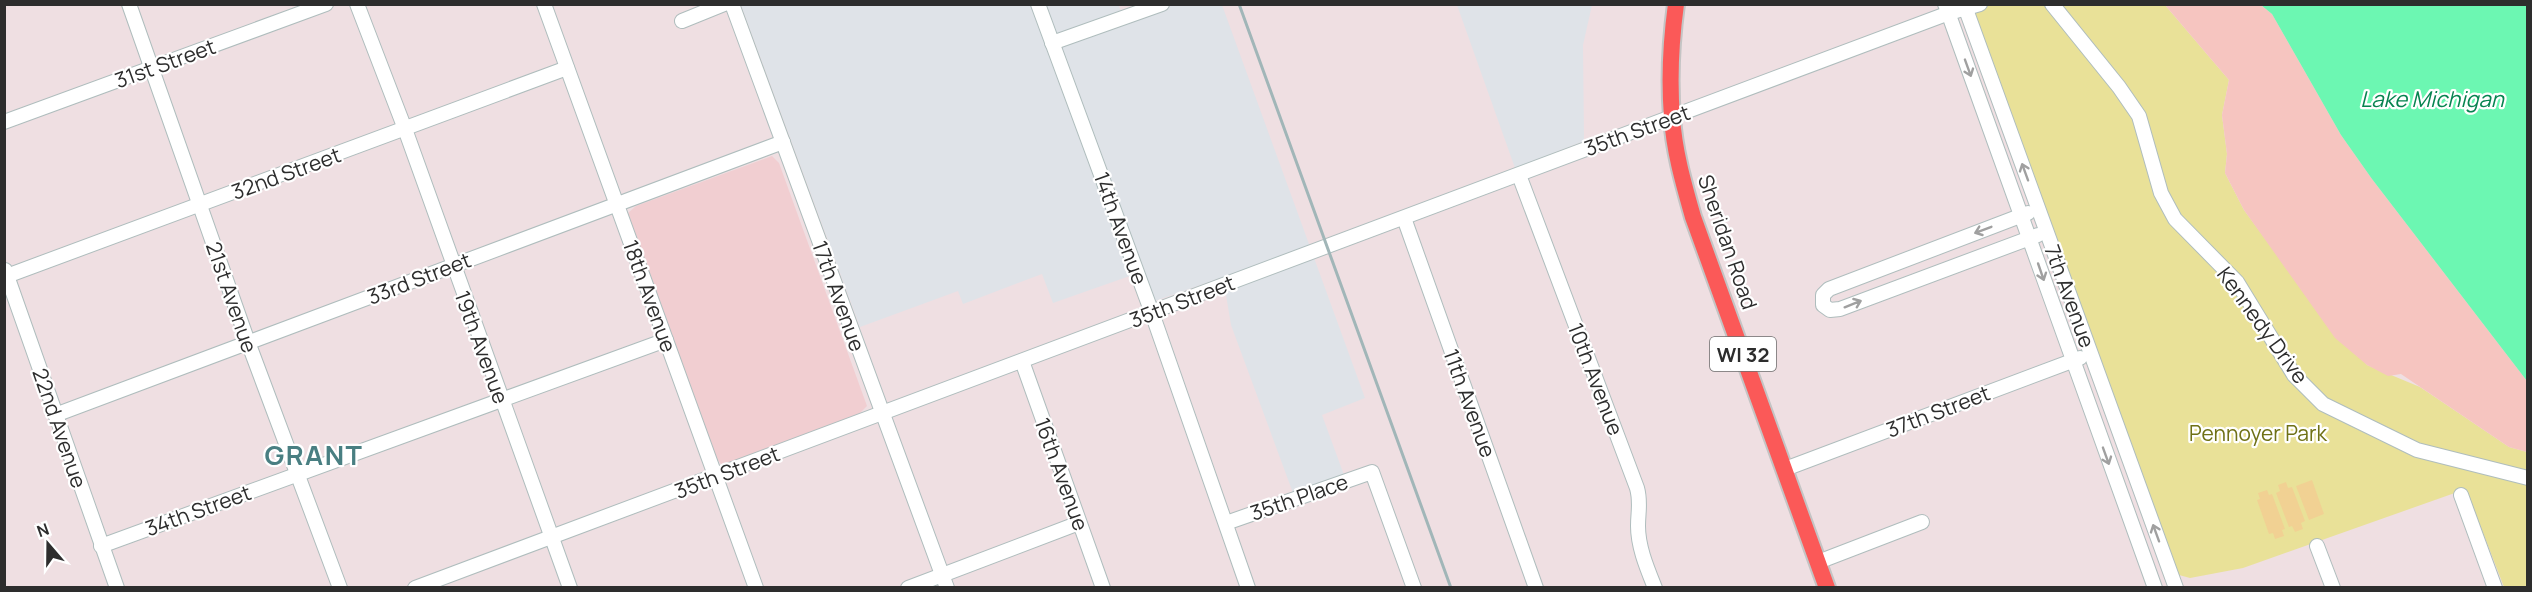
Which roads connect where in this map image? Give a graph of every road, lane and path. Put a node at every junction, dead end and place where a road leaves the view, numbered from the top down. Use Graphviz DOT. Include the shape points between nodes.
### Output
graph roads {
  1 [pos="129,4"];
  2 [pos="326,4"];
  3 [pos="357,4"];
  4 [pos="544,4"];
  5 [pos="724,4"];
  6 [pos="732,4"];
  7 [pos="1038,4"];
  8 [pos="1162,4"];
  9 [pos="1676,4"];
  10 [pos="1980,4"];
  11 [pos="2052,4"];
  12 [pos="1965,7"];
  13 [pos="1947,9"];
  14 [pos="682,21"];
  15 [pos="1052,43"];
  16 [pos="152,68"];
  17 [pos="567,68"];
  18 [pos="1672,117"];
  19 [pos="4,122"];
  20 [pos="405,129"];
  21 [pos="783,142"];
  22 [pos="1519,175"];
  23 [pos="200,204"];
  24 [pos="617,204"];
  25 [pos="2038,209"];
  26 [pos="2020,216"];
  27 [pos="1404,218"];
  28 [pos="2046,231"];
  29 [pos="2029,238"];
  30 [pos="453,265"];
  31 [pos="5,274"];
  32 [pos="1152,312"];
  33 [pos="666,340"];
  34 [pos="248,342"];
  35 [pos="2090,354"];
  36 [pos="1022,361"];
  37 [pos="2071,361"];
  38 [pos="502,400"];
  39 [pos="883,414"];
  40 [pos="55,415"];
  41 [pos="1785,469"];
  42 [pos="298,474"];
  43 [pos="716,476"];
  44 [pos="2528,478"];
  45 [pos="2461,495"];
  46 [pos="1922,522"];
  47 [pos="1079,523"];
  48 [pos="1226,523"];
  49 [pos="552,538"];
  50 [pos="101,546"];
  51 [pos="2317,546"];
  52 [pos="1818,562"];
  53 [pos="944,581"];
  54 [pos="117,588"];
  55 [pos="340,588"];
  56 [pos="415,588"];
  57 [pos="570,588"];
  58 [pos="756,588"];
  59 [pos="908,588"];
  60 [pos="1103,588"];
  61 [pos="1248,588"];
  62 [pos="1414,588"];
  63 [pos="1536,588"];
  64 [pos="1654,588"];
  65 [pos="1827,588"];
  66 [pos="2155,588"];
  67 [pos="2176,588"];
  68 [pos="2333,588"];
  69 [pos="2495,588"];
  1 -- 16 [label="street, 21st Avenue"];
  2 -- 16 [label="street, 31st Street"];
  3 -- 20 [label="street, 19th Avenue"];
  4 -- 17 [label="street, 18th Avenue"];
  5 -- 14 [label="street"];
  6 -- 21 [label="street, 17th Avenue"];
  7 -- 15 [label="street, 14th Avenue"];
  8 -- 15 [label="street"];
  9 -- 18 [label="main road, Sheridan Road / WI 32"];
  10 -- 12 [label="street"];
  11 -- 44 [label="street, Kennedy Drive" via="2139,116 2161,193 2175,219 2237,282 2294,375 2323,404 2417,450"];
  12 -- 13 [label="street"];
  25 -- 12 [label="street, 7th Avenue, one-way"];
  13 -- 18 [label="street, 35th Street"];
  13 -- 26 [label="street, 7th Avenue, one-way"];
  15 -- 32 [label="street, 14th Avenue"];
  16 -- 19 [label="street, 31st Street"];
  16 -- 23 [label="street, 21st Avenue"];
  17 -- 20 [label="street, 32nd Street"];
  17 -- 24 [label="street, 18th Avenue"];
  18 -- 22 [label="street, 35th Street"];
  18 -- 41 [label="main road, Sheridan Road / WI 32" via="1693,217"];
  20 -- 23 [label="street, 32nd Street"];
  20 -- 30 [label="street, 19th Avenue"];
  21 -- 24 [label="street, 33rd Street"];
  21 -- 39 [label="street, 17th Avenue"];
  22 -- 27 [label="street, 35th Street"];
  22 -- 64 [label="street, 10th Avenue" via="1637,488 1642,554"];
  23 -- 31 [label="street, 32nd Street"];
  23 -- 34 [label="street, 21st Avenue"];
  24 -- 30 [label="street, 33rd Street"];
  24 -- 33 [label="street, 18th Avenue"];
  25 -- 26 [label="street"];
  25 -- 28 [label="street, 7th Avenue"];
  26 -- 29 [label="street, 7th Avenue"];
  26 -- 29 [label="street, one-way" via="1829,289 1823,295 1823,305 1830,310 1840,309"];
  27 -- 32 [label="street, 35th Street"];
  27 -- 63 [label="street, 11th Avenue"];
  28 -- 29 [label="street"];
  28 -- 35 [label="street, 7th Avenue"];
  29 -- 37 [label="street, 7th Avenue, one-way"];
  30 -- 34 [label="street, 33rd Street"];
  30 -- 38 [label="street, 19th Avenue"];
  31 -- 40 [label="street, 22nd Avenue"];
  32 -- 36 [label="street, 35th Street"];
  32 -- 48 [label="street, 14th Avenue"];
  33 -- 38 [label="street, 34th Street"];
  33 -- 43 [label="street, 18th Avenue"];
  34 -- 40 [label="street, 33rd Street"];
  34 -- 42 [label="street, 21st Avenue"];
  35 -- 37 [label="street, 37th Street"];
  67 -- 35 [label="street, 7th Avenue, one-way"];
  36 -- 39 [label="street, 35th Street"];
  36 -- 47 [label="street, 16th Avenue"];
  37 -- 41 [label="street, 37th Street"];
  37 -- 66 [label="street, 7th Avenue, one-way"];
  38 -- 42 [label="street, 34th Street"];
  38 -- 49 [label="street, 19th Avenue"];
  39 -- 43 [label="street, 35th Street"];
  39 -- 53 [label="street, 17th Avenue"];
  40 -- 50 [label="street, 22nd Avenue"];
  41 -- 52 [label="main road, Sheridan Road / WI 32"];
  42 -- 50 [label="street, 34th Street"];
  42 -- 55 [label="street, 21st Avenue"];
  43 -- 49 [label="street, 35th Street"];
  43 -- 58 [label="street, 18th Avenue"];
  45 -- 69 [label="street"];
  46 -- 52 [label="street"];
  47 -- 53 [label="street"];
  47 -- 60 [label="street, 16th Avenue"];
  48 -- 61 [label="street, 14th Avenue"];
  48 -- 62 [label="street, 35th Place" via="1372,472"];
  49 -- 56 [label="street, 35th Street"];
  49 -- 57 [label="street, 19th Avenue"];
  50 -- 54 [label="street, 22nd Avenue"];
  51 -- 68 [label="street"];
  52 -- 65 [label="main road, Sheridan Road / WI 32"];
  53 -- 59 [label="street"];
}
